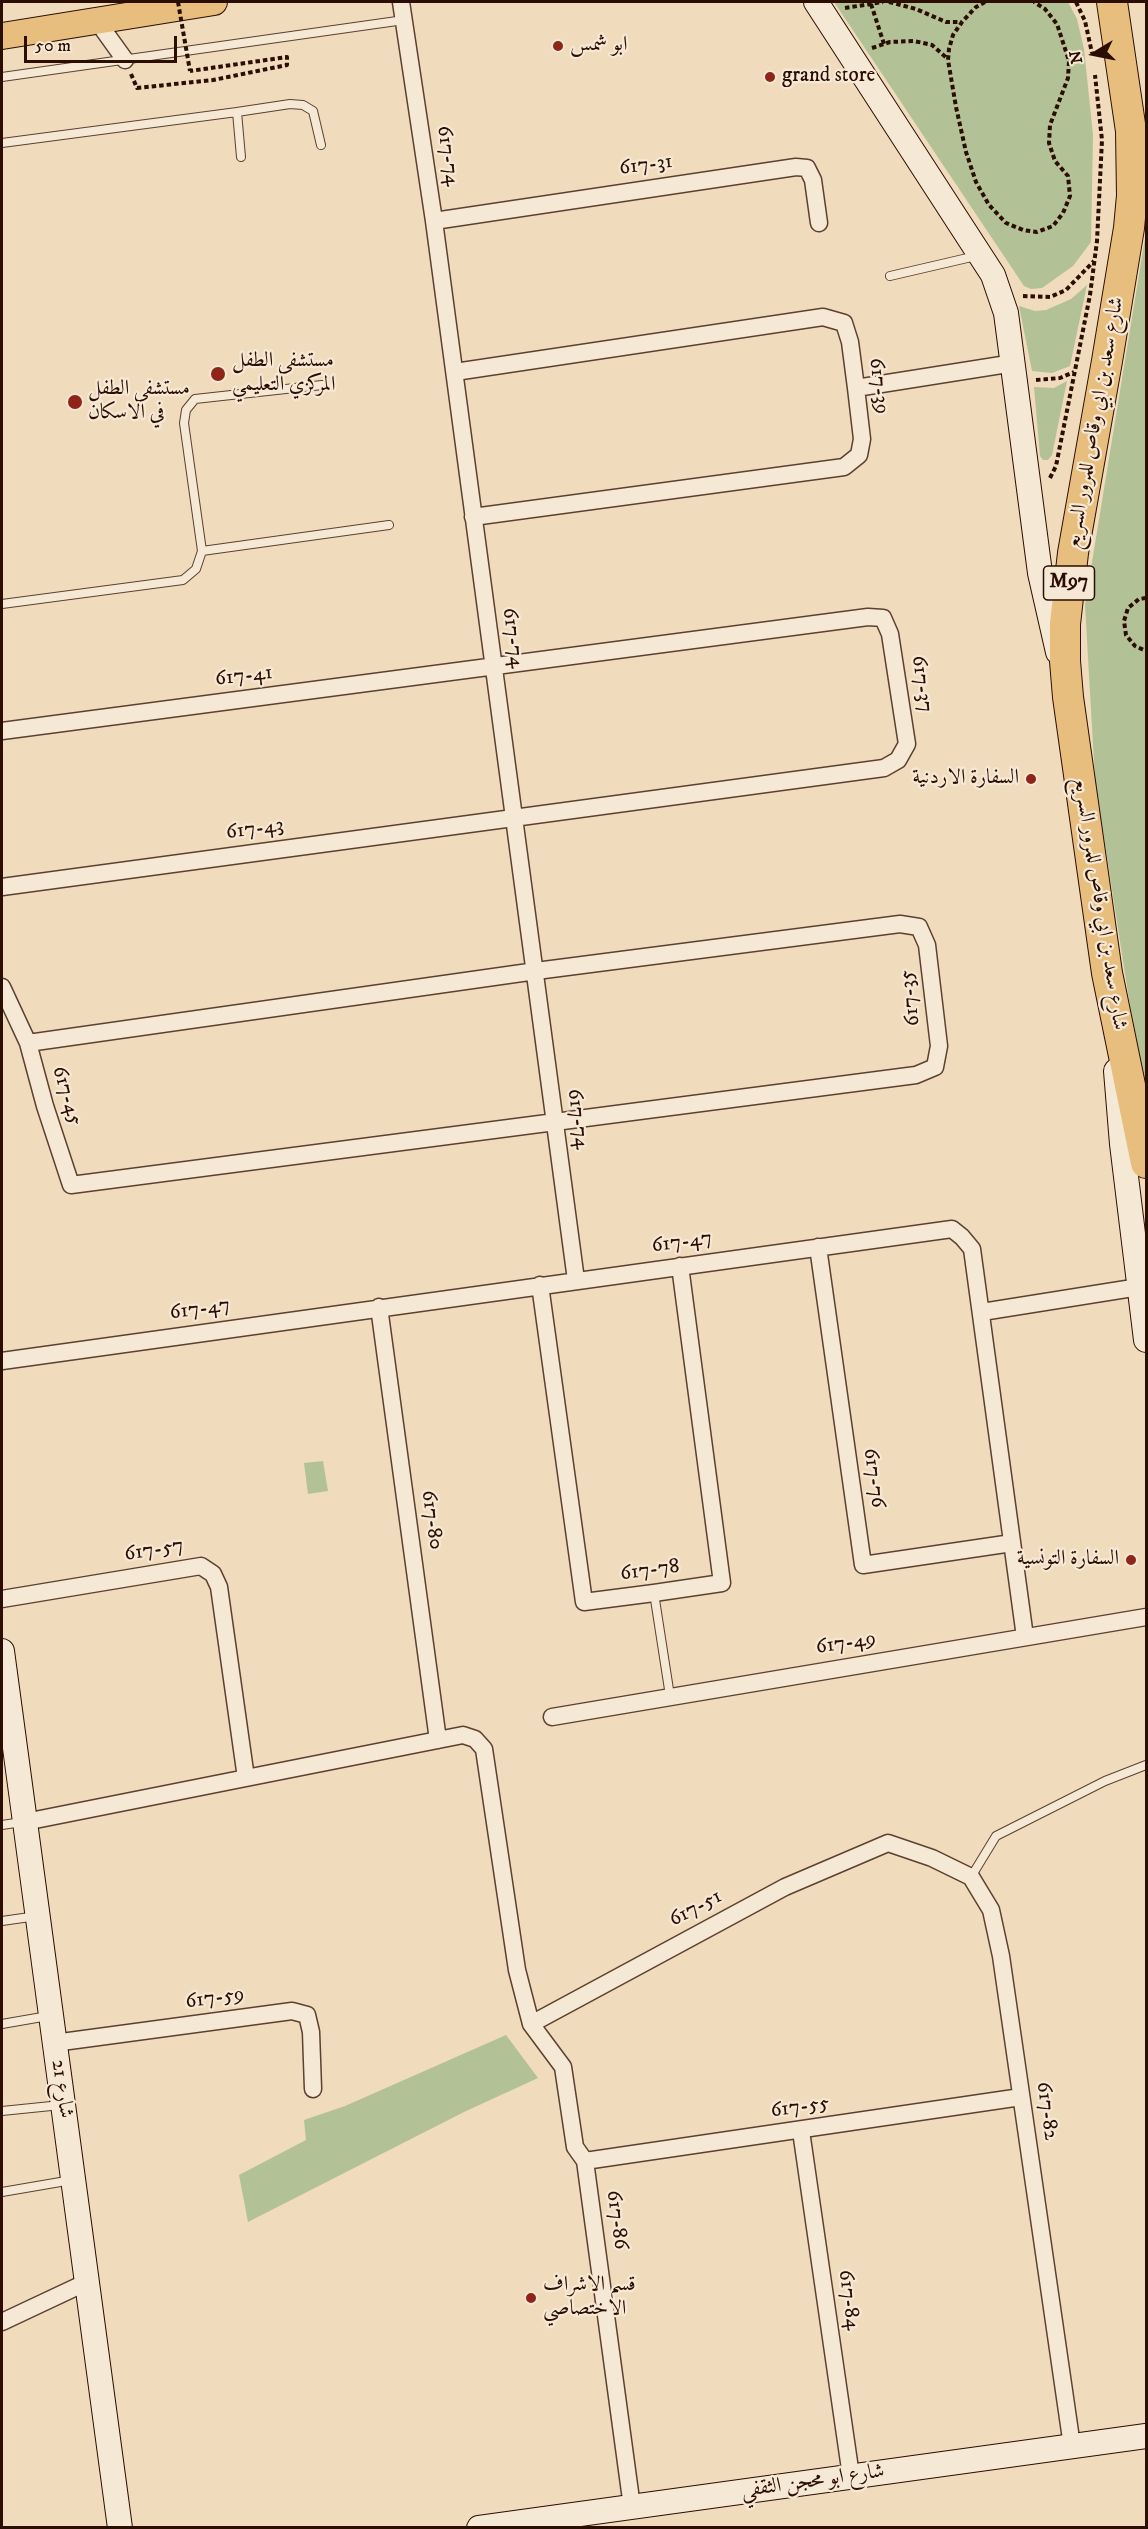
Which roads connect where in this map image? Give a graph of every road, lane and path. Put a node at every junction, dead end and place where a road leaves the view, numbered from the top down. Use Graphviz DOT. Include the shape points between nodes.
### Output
graph roads {
  1 [pos="178,2"];
  2 [pos="214,2"];
  3 [pos="401,2"];
  4 [pos="883,2"];
  5 [pos="890,2"];
  6 [pos="985,2"];
  7 [pos="1034,2"];
  8 [pos="1076,2"];
  9 [pos="1093,2"];
  10 [pos="1112,2"];
  11 [pos="871,4"];
  12 [pos="820,8"];
  13 [pos="404,20"];
  14 [pos="97,21"];
  15 [pos="962,22"];
  16 [pos="2,36"];
  17 [pos="884,44"];
  18 [pos="1106,54"];
  19 [pos="851,55"];
  20 [pos="125,60"];
  21 [pos="948,60"];
  22 [pos="1095,73"];
  23 [pos="2,77"];
  24 [pos="237,112"];
  25 [pos="2,143"];
  26 [pos="321,145"];
  27 [pos="241,157"];
  28 [pos="434,221"];
  29 [pos="819,224"];
  30 [pos="980,255"];
  31 [pos="1095,260"];
  32 [pos="890,276"];
  33 [pos="1017,294"];
  34 [pos="1014,363"];
  35 [pos="1075,371"];
  36 [pos="455,372"];
  37 [pos="1033,380"];
  38 [pos="322,385"];
  39 [pos="856,388"];
  40 [pos="1046,482"];
  41 [pos="473,517"];
  42 [pos="389,525"];
  43 [pos="202,550"];
  44 [pos="1146,598"];
  45 [pos="2,604"];
  46 [pos="1146,651"];
  47 [pos="493,667"];
  48 [pos="1068,697"];
  49 [pos="2,731"];
  50 [pos="514,818"];
  51 [pos="2,887"];
  52 [pos="536,971"];
  53 [pos="1107,973"];
  54 [pos="2,987"];
  55 [pos="28,1043"];
  56 [pos="555,1124"];
  57 [pos="1146,1163"];
  58 [pos="818,1248"];
  59 [pos="680,1266"];
  60 [pos="576,1280"];
  61 [pos="540,1285"];
  62 [pos="1140,1287"];
  63 [pos="379,1307"];
  64 [pos="981,1312"];
  65 [pos="1146,1340"];
  66 [pos="2,1361"];
  67 [pos="1012,1543"];
  68 [pos="654,1593"];
  69 [pos="2,1599"];
  70 [pos="1146,1617"];
  71 [pos="1025,1638"];
  72 [pos="2,1651"];
  73 [pos="670,1696"];
  74 [pos="552,1717"];
  75 [pos="7,1740"];
  76 [pos="438,1740"];
  77 [pos="1146,1765"];
  78 [pos="246,1778"];
  79 [pos="25,1822"];
  80 [pos="2,1825"];
  81 [pos="971,1876"];
  82 [pos="37,1916"];
  83 [pos="2,1921"];
  84 [pos="51,2016"];
  85 [pos="2,2024"];
  86 [pos="531,2024"];
  87 [pos="54,2043"];
  88 [pos="313,2090"];
  89 [pos="1022,2097"];
  90 [pos="63,2105"];
  91 [pos="2,2111"];
  92 [pos="801,2131"];
  93 [pos="585,2162"];
  94 [pos="73,2180"];
  95 [pos="2,2192"];
  96 [pos="87,2282"];
  97 [pos="2,2322"];
  98 [pos="1146,2436"];
  99 [pos="1072,2446"];
  100 [pos="851,2476"];
  101 [pos="632,2507"];
  102 [pos="120,2528"];
  103 [pos="479,2528"];
  1 -- 20 [label="path, bridge" via="190,71 287,57 287,65 213,80 136,88"];
  2 -- 14 [label="main road"];
  3 -- 13 [label="street, 617-74"];
  4 -- 11 [label="path"];
  5 -- 15 [label="path" via="946,22"];
  6 -- 15 [label="path"];
  7 -- 21 [label="path" via="1057,24 1069,61 1065,86 1050,125 1050,142 1055,160 1068,176 1070,196 1053,226 1037,232 1023,230 1006,223 989,205 966,152"];
  8 -- 18 [label="path"];
  9 -- 18 [label="highway"];
  10 -- 18 [label="highway, شارع سعد بن ابي وقاص للمرور السريع / M97"];
  11 -- 12 [label="path"];
  11 -- 17 [label="path"];
  12 -- 19 [label="street"];
  13 -- 20 [label="lane"];
  13 -- 28 [label="street, 617-74"];
  14 -- 16 [label="main road"];
  14 -- 20 [label="street"];
  15 -- 21 [label="path" via="953,35"];
  17 -- 19 [label="path"];
  17 -- 21 [label="path" via="914,41 932,45"];
  18 -- 48 [label="highway, شارع سعد بن ابي وقاص للمرور السريع / M97" via="1131,131 1132,196 1068,588"];
  19 -- 30 [label="street"];
  20 -- 23 [label="lane"];
  22 -- 31 [label="path" via="1101,140"];
  24 -- 25 [label="lane"];
  24 -- 26 [label="lane" via="303,105 313,111"];
  24 -- 27 [label="lane"];
  28 -- 29 [label="street, 617-31" via="796,167 807,168 813,180"];
  28 -- 36 [label="street, 617-74"];
  30 -- 32 [label="lane"];
  30 -- 34 [label="street" via="993,276 1006,313"];
  31 -- 33 [label="path" via="1066,291 1050,297 1027,298"];
  31 -- 35 [label="path"];
  34 -- 39 [label="street"];
  34 -- 48 [label="street" via="1040,573"];
  35 -- 37 [label="path" via="1060,378"];
  35 -- 40 [label="path" via="1056,466"];
  36 -- 39 [label="street, 617-39" via="823,317 843,323 850,342"];
  36 -- 41 [label="street, 617-74"];
  38 -- 43 [label="lane" via="195,399 186,410 184,423"];
  39 -- 41 [label="street, 617-39" via="862,439 859,455 844,467"];
  41 -- 47 [label="street, 617-74"];
  42 -- 43 [label="lane"];
  43 -- 45 [label="lane" via="196,569 183,580"];
  44 -- 46 [label="path" via="1128,608 1124,621 1126,635"];
  47 -- 49 [label="street, 617-41"];
  47 -- 50 [label="street, 617-74"];
  47 -- 50 [label="street, 617-37" via="883,618 891,634 907,744 898,760 884,768"];
  48 -- 53 [label="highway, شارع سعد بن ابي وقاص للمرور السريع / M97"];
  50 -- 51 [label="street, 617-43"];
  50 -- 52 [label="street, 617-74"];
  52 -- 55 [label="street, 617-45"];
  52 -- 56 [label="street, 617-74"];
  52 -- 56 [label="street, 617-35" via="900,924 919,927 927,945 939,1047 934,1067 916,1075"];
  53 -- 57 [label="highway, شارع سعد بن ابي وقاص للمرور السريع / M97"];
  53 -- 62 [label="street"];
  54 -- 55 [label="street"];
  55 -- 56 [label="street, 617-45" via="71,1185"];
  56 -- 60 [label="street, 617-74"];
  58 -- 59 [label="street, 617-47"];
  58 -- 64 [label="street, 617-47" via="952,1229 972,1248"];
  58 -- 67 [label="street, 617-76" via="863,1565"];
  59 -- 60 [label="street, 617-47"];
  59 -- 68 [label="street, 617-78" via="722,1583"];
  60 -- 61 [label="street, 617-47"];
  61 -- 63 [label="street, 617-47"];
  61 -- 68 [label="street, 617-78" via="584,1602"];
  62 -- 64 [label="street"];
  62 -- 65 [label="street"];
  63 -- 66 [label="street, 617-47"];
  63 -- 76 [label="street, 617-80"];
  64 -- 67 [label="street, 617-47"];
  67 -- 71 [label="street, 617-47"];
  68 -- 73 [label="lane"];
  69 -- 78 [label="street, 617-57" via="201,1566 213,1574 219,1587"];
  70 -- 71 [label="street, 617-49"];
  71 -- 73 [label="street, 617-49"];
  72 -- 75 [label="street, شارع 21"];
  73 -- 74 [label="street, 617-49"];
  75 -- 79 [label="street, شارع 21"];
  76 -- 78 [label="street"];
  76 -- 86 [label="street" via="463,1735 475,1739 484,1749 517,1970"];
  77 -- 81 [label="lane" via="1105,1781 996,1836"];
  78 -- 79 [label="street"];
  79 -- 80 [label="lane"];
  79 -- 82 [label="street, شارع 21"];
  81 -- 86 [label="street, 617-51" via="888,1843 785,1887"];
  81 -- 89 [label="street, 617-82" via="991,1910"];
  82 -- 83 [label="lane"];
  82 -- 84 [label="street, شارع 21"];
  84 -- 85 [label="lane"];
  84 -- 87 [label="street, شارع 21"];
  86 -- 93 [label="street, 617-86" via="563,2067 575,2147"];
  87 -- 88 [label="street, 617-59" via="292,2011 307,2015"];
  87 -- 90 [label="street, شارع 21"];
  89 -- 92 [label="street, 617-55"];
  89 -- 99 [label="street, 617-82"];
  90 -- 91 [label="lane"];
  90 -- 94 [label="street, شارع 21"];
  92 -- 93 [label="street, 617-55"];
  92 -- 100 [label="street, 617-84"];
  93 -- 101 [label="street, 617-86"];
  94 -- 95 [label="lane"];
  94 -- 96 [label="street, شارع 21"];
  96 -- 97 [label="street"];
  96 -- 102 [label="street, شارع 21"];
  98 -- 99 [label="street, شارع ابو محجن الثقفي"];
  99 -- 100 [label="street, شارع ابو محجن الثقفي"];
  100 -- 101 [label="street, شارع ابو محجن الثقفي"];
  101 -- 103 [label="street, شارع ابو محجن الثقفي"];
}
